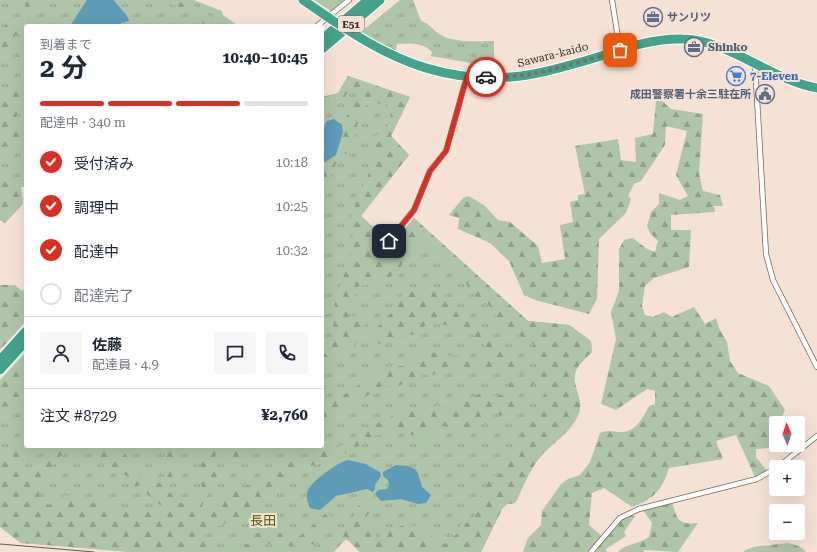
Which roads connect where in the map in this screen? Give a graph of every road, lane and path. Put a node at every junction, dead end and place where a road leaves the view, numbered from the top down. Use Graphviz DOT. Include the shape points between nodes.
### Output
graph roads {
  1 [pos="303,0"];
  2 [pos="349,0"];
  3 [pos="368,0"];
  4 [pos="380,0"];
  5 [pos="612,0"];
  6 [pos="330,19"];
  7 [pos="321,24"];
  8 [pos="324,37"];
  9 [pos="324,47"];
  10 [pos="620,50"];
  11 [pos="755,64"];
  12 [pos="467,76"];
  13 [pos="817,88"];
  14 [pos="389,241"];
  15 [pos="24,332"];
  16 [pos="24,343"];
  17 [pos="0,360"];
  18 [pos="817,367"];
  19 [pos="0,370"];
  20 [pos="817,436"];
  21 [pos="787,460"];
  22 [pos="769,472"];
  23 [pos="591,552"];
  1 -- 6 [label="highway, Sawara-kaido"];
  2 -- 6 [label="street"];
  3 -- 8 [label="highway, E51"];
  4 -- 9 [label="highway, E51"];
  5 -- 10 [label="street"];
  6 -- 7 [label="street"];
  6 -- 12 [label="highway, Sawara-kaido, bridge" via="371,45 409,64"];
  10 -- 11 [label="highway, Sawara-kaido" via="658,40 689,39 717,46"];
  10 -- 12 [label="highway, Sawara-kaido" via="526,75"];
  11 -- 13 [label="highway, Sawara-kaido" via="796,83"];
  11 -- 18 [label="street" via="766,254 773,280"];
  12 -- 14 [label="street" via="446,151 430,171 414,210"];
  15 -- 17 [label="highway"];
  16 -- 19 [label="highway"];
  20 -- 21 [label="street"];
  22 -- 23 [label="street" via="757,479 638,509 620,518"];
}
